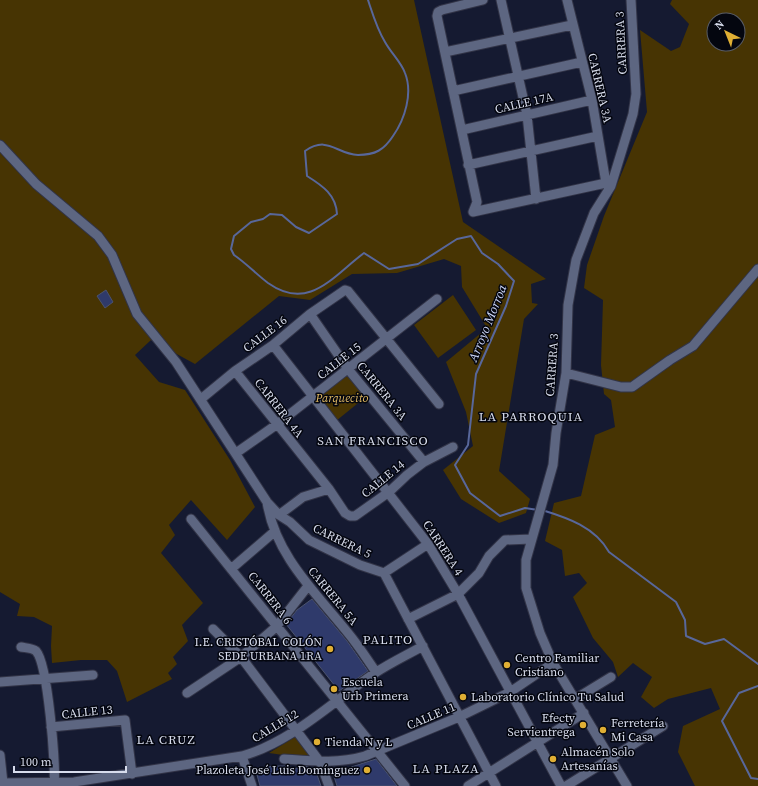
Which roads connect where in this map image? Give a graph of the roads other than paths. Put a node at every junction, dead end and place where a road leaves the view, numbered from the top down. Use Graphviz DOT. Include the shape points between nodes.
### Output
graph roads {
  1 [pos="483,0"];
  2 [pos="501,0"];
  3 [pos="567,0"];
  4 [pos="631,0"];
  5 [pos="572,25"];
  6 [pos="508,38"];
  7 [pos="445,52"];
  8 [pos="582,62"];
  9 [pos="517,77"];
  10 [pos="453,91"];
  11 [pos="592,100"];
  12 [pos="526,115"];
  13 [pos="462,130"];
  14 [pos="598,136"];
  15 [pos="0,145"];
  16 [pos="532,151"];
  17 [pos="468,165"];
  18 [pos="608,184"];
  19 [pos="536,199"];
  20 [pos="758,269"];
  21 [pos="437,300"];
  22 [pos="310,314"];
  23 [pos="386,339"];
  24 [pos="273,345"];
  25 [pos="348,369"];
  26 [pos="235,371"];
  27 [pos="566,373"];
  28 [pos="312,397"];
  29 [pos="201,399"];
  30 [pos="439,404"];
  31 [pos="276,425"];
  32 [pos="453,447"];
  33 [pos="236,453"];
  34 [pos="424,462"];
  35 [pos="329,489"];
  36 [pos="389,492"];
  37 [pos="267,502"];
  38 [pos="279,515"];
  39 [pos="350,516"];
  40 [pos="191,519"];
  41 [pos="274,532"];
  42 [pos="531,539"];
  43 [pos="428,544"];
  44 [pos="231,569"];
  45 [pos="384,573"];
  46 [pos="308,586"];
  47 [pos="458,594"];
  48 [pos="408,620"];
  49 [pos="276,627"];
  50 [pos="213,629"];
  51 [pos="423,646"];
  52 [pos="21,647"];
  53 [pos="241,657"];
  54 [pos="553,663"];
  55 [pos="376,672"];
  56 [pos="93,675"];
  57 [pos="611,676"];
  58 [pos="45,679"];
  59 [pos="0,682"];
  60 [pos="510,692"];
  61 [pos="187,693"];
  62 [pos="575,699"];
  63 [pos="337,700"];
  64 [pos="584,713"];
  65 [pos="459,717"];
  66 [pos="663,726"];
  67 [pos="51,727"];
  68 [pos="296,730"];
  69 [pos="537,743"];
  70 [pos="378,751"];
  71 [pos="0,755"];
  72 [pos="242,756"];
  73 [pos="611,758"];
  74 [pos="284,759"];
  75 [pos="320,762"];
  76 [pos="488,773"];
  77 [pos="132,774"];
  78 [pos="2,783"];
  79 [pos="54,785"];
  80 [pos="252,786"];
  81 [pos="329,786"];
  82 [pos="405,786"];
  83 [pos="468,786"];
  84 [pos="496,786"];
  85 [pos="560,786"];
  86 [pos="566,786"];
  87 [pos="627,786"];
  1 -- 7 [label="street" via="438,12"];
  2 -- 6 [label="street"];
  3 -- 5 [label="street, CARRERA 3A"];
  4 -- 18 [label="street, CARRERA 3" via="636,94 633,114"];
  5 -- 6 [label="street"];
  5 -- 8 [label="street, CARRERA 3A"];
  6 -- 7 [label="street"];
  6 -- 9 [label="street"];
  7 -- 10 [label="street"];
  8 -- 9 [label="street"];
  8 -- 11 [label="street, CARRERA 3A"];
  9 -- 10 [label="street"];
  9 -- 12 [label="street"];
  10 -- 13 [label="street"];
  11 -- 12 [label="street, CALLE 17A"];
  11 -- 14 [label="street, CARRERA 3A"];
  12 -- 13 [label="street, CALLE 17A"];
  12 -- 16 [label="street"];
  13 -- 17 [label="street"];
  14 -- 16 [label="street"];
  14 -- 18 [label="street, CARRERA 3A"];
  15 -- 29 [label="street, CARRERA 5" via="36,184 98,236 112,255 137,314 176,362"];
  16 -- 17 [label="street"];
  16 -- 19 [label="street"];
  17 -- 19 [label="street" via="477,202 473,212"];
  18 -- 19 [label="street"];
  18 -- 27 [label="street, CARRERA 3" via="576,260 568,305"];
  20 -- 27 [label="street" via="693,346 632,387 621,387"];
  21 -- 23 [label="street, CALLE 15"];
  22 -- 23 [label="street, CALLE 16" via="348,290"];
  22 -- 24 [label="street, CALLE 16"];
  22 -- 25 [label="street, CARRERA 3A"];
  23 -- 25 [label="street, CALLE 15"];
  23 -- 30 [label="street"];
  24 -- 26 [label="street, CALLE 16"];
  24 -- 28 [label="street, CARRERA 4"];
  25 -- 28 [label="street, CALLE 15"];
  25 -- 34 [label="street, CARRERA 3A"];
  26 -- 29 [label="street, CALLE 16"];
  26 -- 31 [label="street, CARRERA 4A"];
  27 -- 42 [label="street, CARRERA 3" via="553,465"];
  28 -- 31 [label="street, CALLE 15"];
  28 -- 36 [label="street, CARRERA 4"];
  29 -- 33 [label="street, CARRERA 5"];
  31 -- 33 [label="street, CALLE 15"];
  31 -- 35 [label="street, CARRERA 4A"];
  32 -- 34 [label="street, CALLE 14"];
  33 -- 37 [label="street, CARRERA 5"];
  34 -- 36 [label="street, CALLE 14"];
  35 -- 38 [label="street" via="303,497"];
  35 -- 39 [label="street, CARRERA 4A" via="345,513"];
  36 -- 39 [label="street, CALLE 14" via="355,516"];
  36 -- 43 [label="street, CARRERA 4"];
  37 -- 38 [label="street, CARRERA 5"];
  37 -- 41 [label="street, CARRERA 5A"];
  38 -- 45 [label="street, CARRERA 5" via="309,540 360,565"];
  40 -- 44 [label="street, CARRERA 6"];
  41 -- 44 [label="street"];
  41 -- 46 [label="street, CARRERA 5A"];
  42 -- 47 [label="street" via="505,540 489,556 479,573"];
  42 -- 54 [label="street, CARRERA 3" via="526,560 526,588 540,633"];
  43 -- 45 [label="street"];
  43 -- 47 [label="street, CARRERA 4"];
  44 -- 49 [label="street, CARRERA 6"];
  45 -- 48 [label="street"];
  46 -- 49 [label="street"];
  46 -- 55 [label="street, CARRERA 5A" via="347,632"];
  47 -- 48 [label="street"];
  47 -- 60 [label="street, CARRERA 4"];
  48 -- 51 [label="street"];
  49 -- 53 [label="street"];
  49 -- 63 [label="street, CARRERA 6"];
  50 -- 53 [label="street"];
  51 -- 55 [label="street, CALLE 12"];
  51 -- 65 [label="street"];
  52 -- 58 [label="street" via="37,652"];
  53 -- 61 [label="street"];
  53 -- 68 [label="street"];
  54 -- 60 [label="street, CALLE 11"];
  54 -- 62 [label="street, CARRERA 3"];
  55 -- 63 [label="street, CALLE 12"];
  56 -- 58 [label="street"];
  57 -- 62 [label="street"];
  58 -- 59 [label="street"];
  58 -- 67 [label="street"];
  60 -- 65 [label="street, CALLE 11"];
  60 -- 69 [label="street, CARRERA 4"];
  62 -- 64 [label="street, CARRERA 3"];
  63 -- 68 [label="street, CALLE 12"];
  63 -- 70 [label="street, CARRERA 6"];
  64 -- 69 [label="street"];
  64 -- 73 [label="street, CARRERA 3"];
  65 -- 70 [label="street, CALLE 11"];
  65 -- 76 [label="street"];
  66 -- 73 [label="street"];
  67 -- 77 [label="street, CALLE 13" via="125,720"];
  67 -- 79 [label="street"];
  68 -- 72 [label="street, CALLE 12" via="255,753"];
  68 -- 75 [label="street"];
  69 -- 76 [label="street"];
  69 -- 85 [label="street, CARRERA 4"];
  70 -- 75 [label="street, CALLE 11" via="349,761"];
  70 -- 82 [label="street, CARRERA 6"];
  71 -- 78 [label="street"];
  72 -- 77 [label="street, CALLE 12"];
  72 -- 80 [label="street"];
  73 -- 86 [label="street"];
  73 -- 87 [label="street, CARRERA 3"];
  74 -- 75 [label="street, CALLE 11"];
  75 -- 81 [label="street"];
  76 -- 83 [label="street"];
  76 -- 84 [label="street"];
  77 -- 79 [label="street, CALLE 12"];
  78 -- 79 [label="street, CALLE 12"];
}
